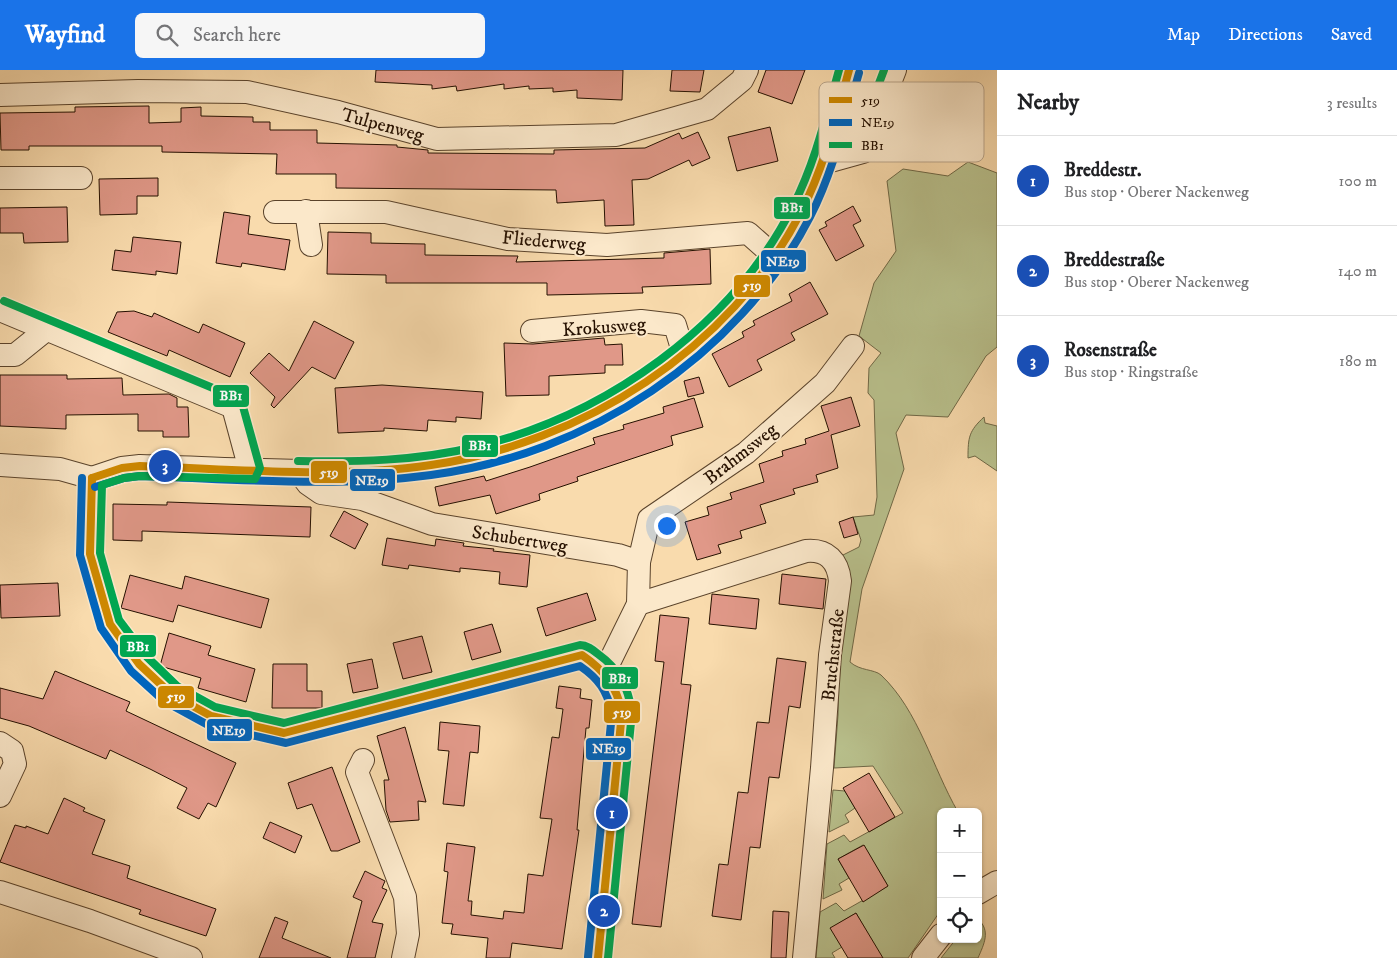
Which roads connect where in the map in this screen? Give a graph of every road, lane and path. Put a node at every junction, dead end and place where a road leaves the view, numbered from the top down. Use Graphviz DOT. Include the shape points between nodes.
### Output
graph roads {
  1 [pos="747,70"];
  2 [pos="849,70"];
  3 [pos="895,70"];
  4 [pos="845,82"];
  5 [pos="890,82"];
  6 [pos="0,95"];
  7 [pos="827,162"];
  8 [pos="820,164"];
  9 [pos="0,178"];
  10 [pos="81,178"];
  11 [pos="306,211"];
  12 [pos="275,212"];
  13 [pos="311,245"];
  14 [pos="774,256"];
  15 [pos="0,310"];
  16 [pos="46,330"];
  17 [pos="532,332"];
  18 [pos="853,346"];
  19 [pos="684,354"];
  20 [pos="0,355"];
  21 [pos="0,465"];
  22 [pos="250,470"];
  23 [pos="298,471"];
  24 [pos="92,478"];
  25 [pos="639,562"];
  26 [pos="638,604"];
  27 [pos="605,671"];
  28 [pos="0,743"];
  29 [pos="363,760"];
  30 [pos="0,796"];
  31 [pos="997,882"];
  32 [pos="982,891"];
  33 [pos="0,892"];
  34 [pos="937,940"];
  35 [pos="191,958"];
  36 [pos="403,958"];
  37 [pos="598,958"];
  38 [pos="804,958"];
  39 [pos="923,958"];
  1 -- 6 [label="street, Tulpenweg" via="742,80 707,109 616,135 437,139 247,92"];
  2 -- 4 [label="street"];
  3 -- 5 [label="street"];
  7 -- 8 [label="street"];
  8 -- 14 [label="street" via="802,211"];
  9 -- 10 [label="street"];
  11 -- 12 [label="street, Fliederweg"];
  11 -- 13 [label="street"];
  11 -- 14 [label="street, Fliederweg" via="386,212 508,239 607,245 748,233"];
  14 -- 19 [label="street" via="749,291 718,325"];
  15 -- 16 [label="street"];
  16 -- 20 [label="street" via="15,356"];
  16 -- 22 [label="street" via="233,407"];
  17 -- 19 [label="street, Krokusweg" via="641,321 675,325"];
  18 -- 25 [label="street, Brahmsweg" via="825,383 746,453 649,519"];
  19 -- 23 [label="street" via="646,382 606,405 525,445 432,465 359,472"];
  21 -- 24 [label="street" via="60,468"];
  22 -- 23 [label="street"];
  22 -- 24 [label="street" via="140,466"];
  23 -- 25 [label="street, Schubertweg" via="321,493 362,499 432,524 618,554"];
  24 -- 27 [label="street" via="90,554 110,624 140,664 171,694 211,716 284,733 582,656"];
  25 -- 26 [label="street"];
  26 -- 27 [label="street"];
  26 -- 38 [label="street, Bruchstraße" via="806,551 816,550 829,556 839,570"];
  27 -- 37 [label="street" via="617,690 622,712"];
  28 -- 30 [label="street" via="12,751 14,764"];
  29 -- 36 [label="street" via="357,772 405,896 408,934"];
  31 -- 32 [label="street"];
  33 -- 35 [label="street" via="90,920"];
  34 -- 39 [label="street"];
}
